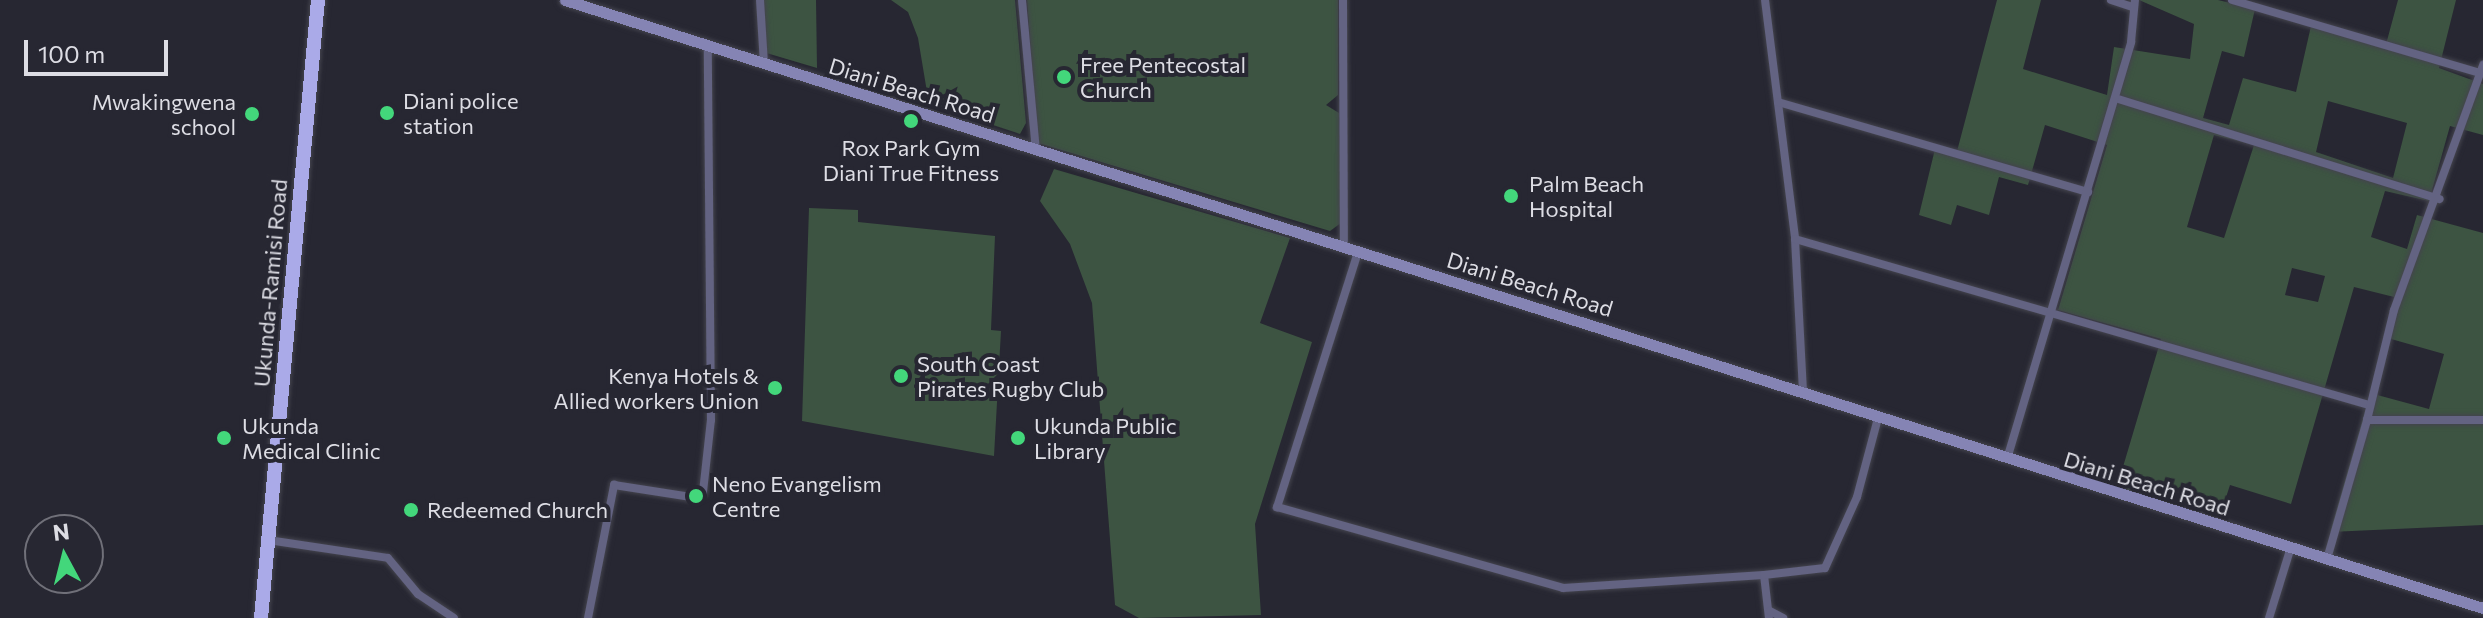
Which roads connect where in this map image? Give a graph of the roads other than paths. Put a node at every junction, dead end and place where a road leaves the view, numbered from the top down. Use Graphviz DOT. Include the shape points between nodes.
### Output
graph roads {
  1 [pos="318,0"];
  2 [pos="565,0"];
  3 [pos="760,0"];
  4 [pos="1022,0"];
  5 [pos="1343,0"];
  6 [pos="1765,0"];
  7 [pos="2111,0"];
  8 [pos="2232,0"];
  9 [pos="2134,4"];
  10 [pos="708,47"];
  11 [pos="764,63"];
  12 [pos="2482,69"];
  13 [pos="2479,89"];
  14 [pos="2115,98"];
  15 [pos="1778,102"];
  16 [pos="1036,150"];
  17 [pos="2088,192"];
  18 [pos="2440,199"];
  19 [pos="1795,239"];
  20 [pos="1344,247"];
  21 [pos="1358,252"];
  22 [pos="2052,314"];
  23 [pos="1803,392"];
  24 [pos="2369,405"];
  25 [pos="1878,418"];
  26 [pos="2367,420"];
  27 [pos="2483,420"];
  28 [pos="2007,460"];
  29 [pos="268,540"];
  30 [pos="2291,547"];
  31 [pos="2327,559"];
  32 [pos="1764,575"];
  33 [pos="2483,608"];
  34 [pos="1770,615"];
  35 [pos="261,618"];
  36 [pos="454,618"];
  37 [pos="588,618"];
  38 [pos="1783,618"];
  39 [pos="2269,618"];
  1 -- 29 [label="highway, Ukunda-Ramisi Road"];
  2 -- 10 [label="main road, Diani Beach Road"];
  3 -- 11 [label="street"];
  4 -- 16 [label="street"];
  5 -- 20 [label="street"];
  6 -- 15 [label="street"];
  7 -- 9 [label="street"];
  8 -- 12 [label="street"];
  9 -- 14 [label="street"];
  10 -- 11 [label="main road, Diani Beach Road"];
  10 -- 37 [label="street" via="711,420 703,492 691,497 614,485"];
  11 -- 16 [label="main road, Diani Beach Road"];
  12 -- 13 [label="street"];
  13 -- 18 [label="street"];
  14 -- 17 [label="street"];
  14 -- 18 [label="street"];
  15 -- 17 [label="street"];
  15 -- 19 [label="street"];
  16 -- 20 [label="main road, Diani Beach Road"];
  17 -- 22 [label="street"];
  18 -- 24 [label="street" via="2394,310"];
  19 -- 22 [label="street"];
  19 -- 23 [label="street"];
  20 -- 21 [label="main road, Diani Beach Road"];
  21 -- 23 [label="main road, Diani Beach Road"];
  21 -- 32 [label="street" via="1277,507 1563,588"];
  22 -- 24 [label="street"];
  22 -- 28 [label="street"];
  23 -- 25 [label="main road, Diani Beach Road"];
  24 -- 26 [label="street"];
  25 -- 28 [label="main road, Diani Beach Road"];
  25 -- 32 [label="street" via="1857,497 1825,568"];
  26 -- 27 [label="street"];
  26 -- 31 [label="street"];
  28 -- 30 [label="main road, Diani Beach Road"];
  29 -- 35 [label="highway, Ukunda-Ramisi Road"];
  29 -- 36 [label="street" via="388,558 418,594"];
  30 -- 31 [label="main road, Diani Beach Road"];
  30 -- 39 [label="street"];
  31 -- 33 [label="main road, Diani Beach Road"];
  32 -- 34 [label="street"];
  34 -- 38 [label="street"];
}
